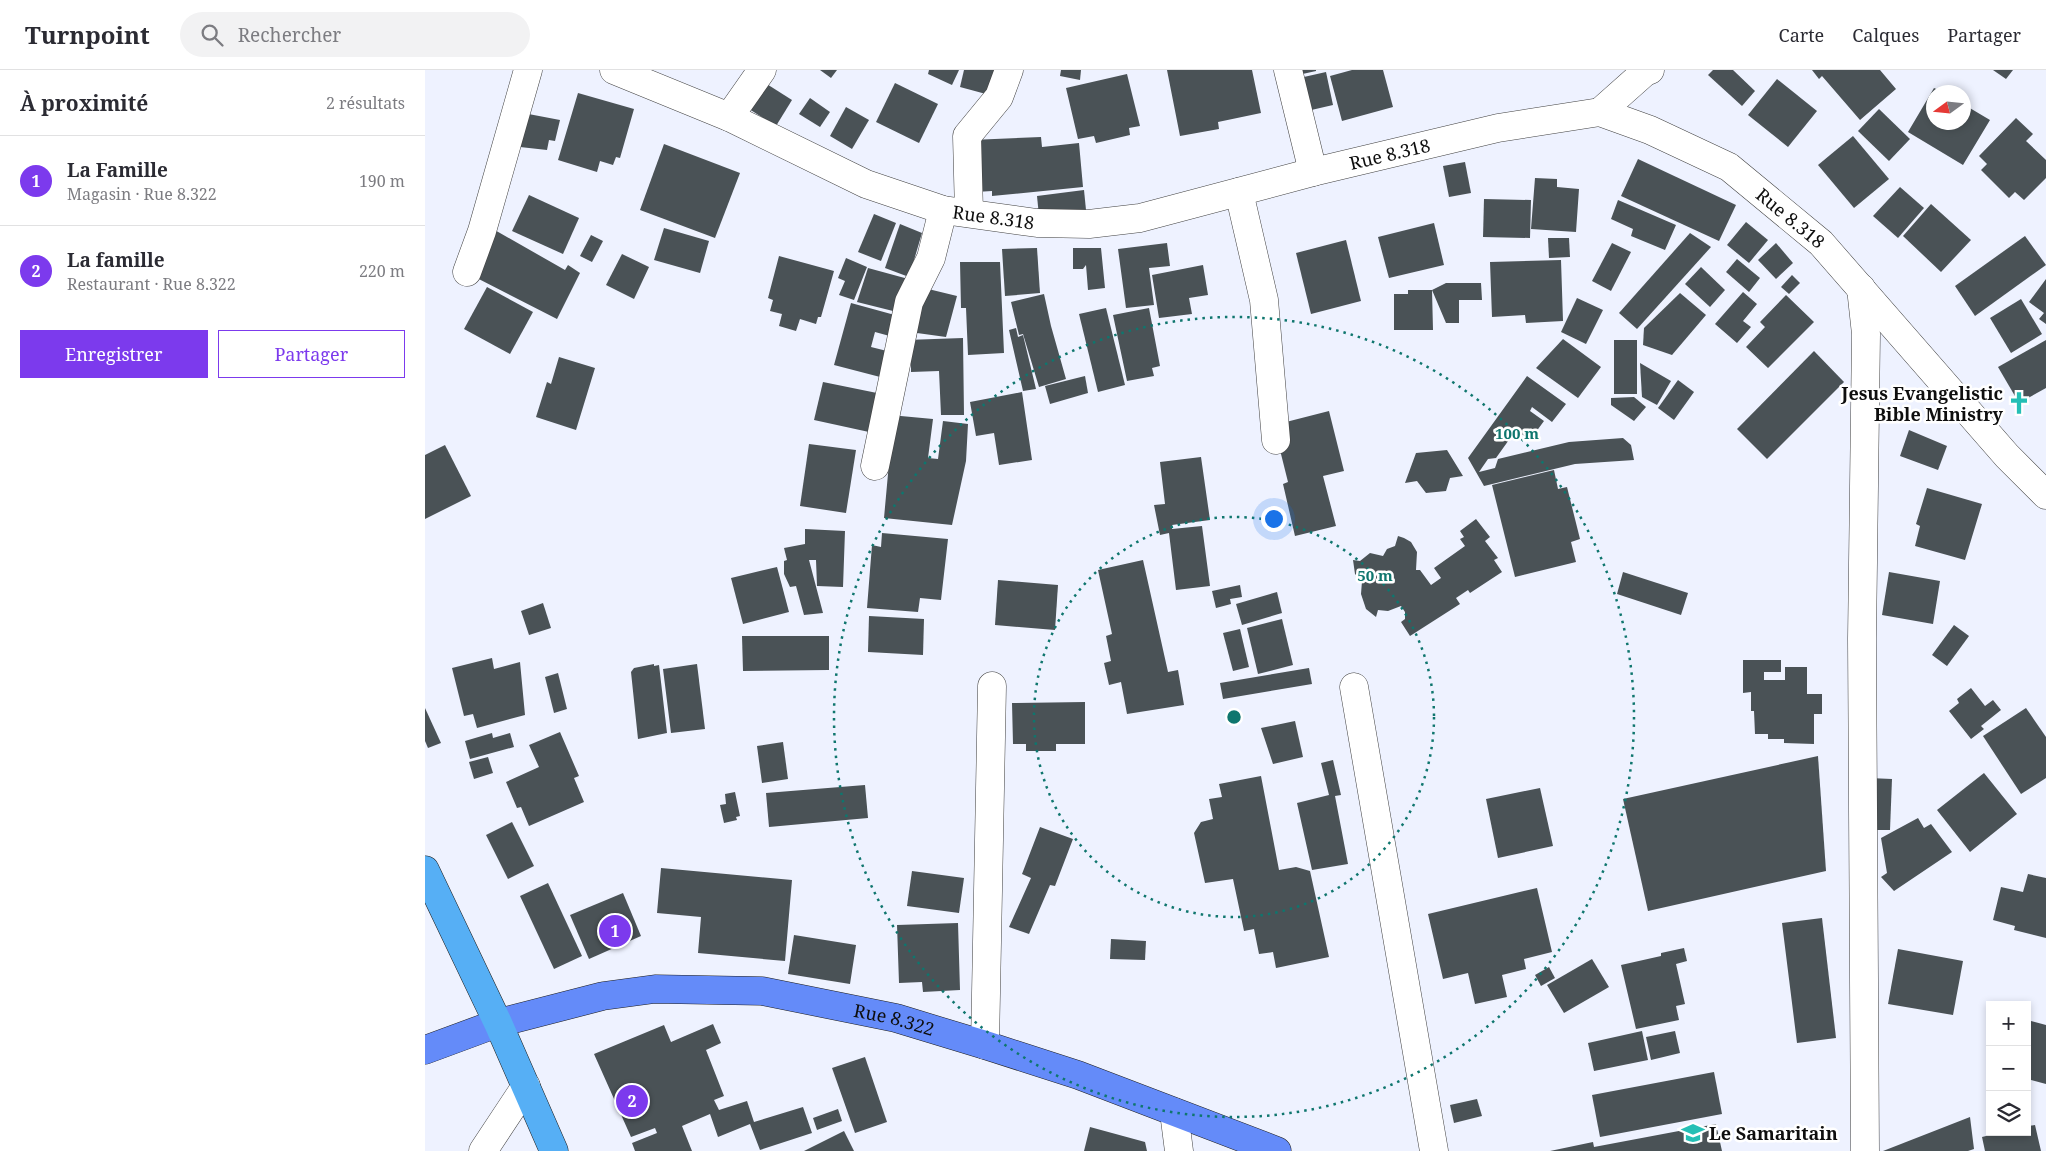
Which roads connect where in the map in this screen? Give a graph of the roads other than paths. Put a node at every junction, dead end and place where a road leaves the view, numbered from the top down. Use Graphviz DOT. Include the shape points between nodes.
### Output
graph roads {
  1 [pos="528,70"];
  2 [pos="614,70"];
  3 [pos="762,70"];
  4 [pos="1009,70"];
  5 [pos="1288,70"];
  6 [pos="1650,70"];
  7 [pos="1600,112"];
  8 [pos="729,117"];
  9 [pos="1313,172"];
  10 [pos="1239,192"];
  11 [pos="956,211"];
  12 [pos="467,272"];
  13 [pos="1861,288"];
  14 [pos="1276,440"];
  15 [pos="875,466"];
  16 [pos="2046,495"];
  17 [pos="992,686"];
  18 [pos="1354,687"];
  19 [pos="425,870"];
  20 [pos="498,1023"];
  21 [pos="985,1046"];
  22 [pos="425,1050"];
  23 [pos="526,1086"];
  24 [pos="1174,1112"];
  25 [pos="483,1151"];
  26 [pos="554,1151"];
  27 [pos="1179,1151"];
  28 [pos="1277,1151"];
  29 [pos="1434,1151"];
  30 [pos="1865,1151"];
  1 -- 12 [label="street" via="482,231"];
  2 -- 8 [label="street, Rue 8.318"];
  3 -- 8 [label="street"];
  4 -- 11 [label="street" via="999,97 967,136"];
  5 -- 9 [label="street"];
  6 -- 7 [label="street"];
  7 -- 9 [label="street, Rue 8.318" via="1498,128"];
  7 -- 13 [label="street, Rue 8.318" via="1651,130 1729,168 1821,243"];
  8 -- 11 [label="street, Rue 8.318" via="866,184"];
  9 -- 10 [label="street, Rue 8.318"];
  10 -- 11 [label="street, Rue 8.318" via="1140,218 1089,224 1037,223"];
  10 -- 14 [label="street" via="1264,300"];
  11 -- 15 [label="street" via="909,302"];
  13 -- 16 [label="street, Rue 8.318" via="2007,456"];
  13 -- 30 [label="street" via="1866,334 1862,639"];
  17 -- 21 [label="street"];
  18 -- 29 [label="street"];
  19 -- 20 [label="highway"];
  20 -- 21 [label="main road, Rue 8.322" via="603,996 655,989 762,991 896,1018"];
  20 -- 22 [label="main road, Rue 8.322"];
  20 -- 23 [label="highway"];
  21 -- 24 [label="main road, Rue 8.322" via="1078,1074"];
  23 -- 25 [label="street"];
  23 -- 26 [label="highway"];
  24 -- 27 [label="street"];
  24 -- 28 [label="main road, Rue 8.322"];
}
